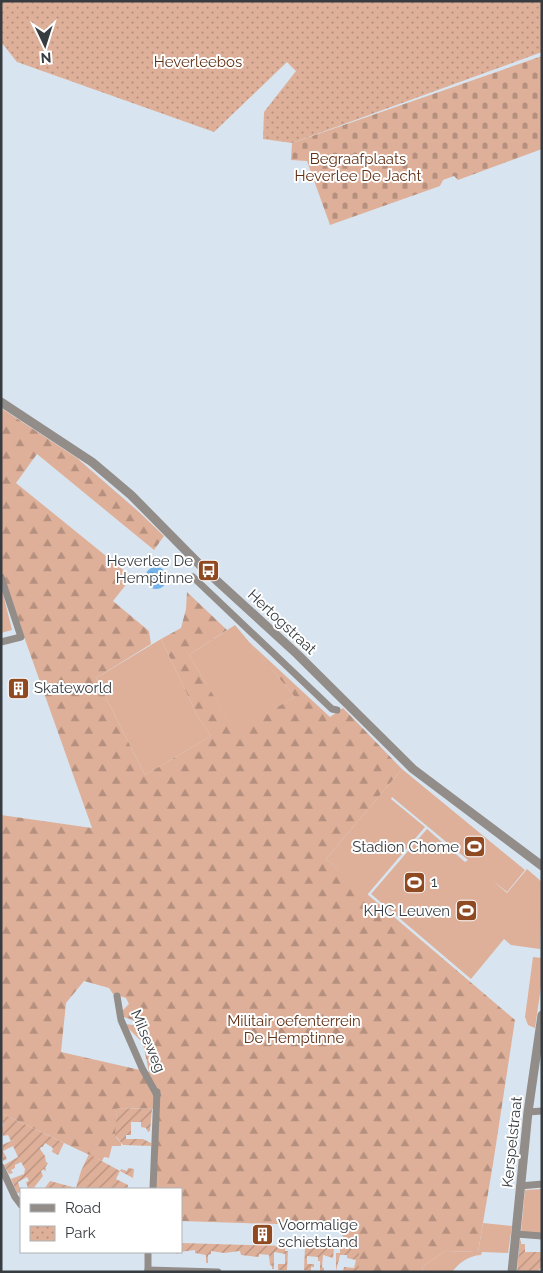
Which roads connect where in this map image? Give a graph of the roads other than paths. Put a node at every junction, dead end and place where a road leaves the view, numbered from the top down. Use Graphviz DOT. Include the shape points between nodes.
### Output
graph roads {
  1 [pos="1,402"];
  2 [pos="193,577"];
  3 [pos="1,578"];
  4 [pos="1,642"];
  5 [pos="337,710"];
  6 [pos="542,866"];
  7 [pos="117,996"];
  8 [pos="542,1016"];
  9 [pos="542,1111"];
  10 [pos="528,1112"];
  11 [pos="1,1167"];
  12 [pos="542,1184"];
  13 [pos="520,1186"];
  14 [pos="152,1188"];
  15 [pos="20,1204"];
  16 [pos="516,1234"];
  17 [pos="542,1236"];
  18 [pos="148,1253"];
  19 [pos="148,1271"];
  20 [pos="207,1272"];
  21 [pos="218,1272"];
  22 [pos="512,1272"];
  1 -- 6 [label="street, Hertogstraat" via="92,462 131,495 413,769"];
  2 -- 5 [label="street" via="332,709"];
  3 -- 4 [label="street" via="21,637"];
  7 -- 14 [label="street, Milseweg" via="121,1020 142,1068 157,1092"];
  8 -- 10 [label="street, Kerspelstraat"];
  9 -- 10 [label="street"];
  10 -- 13 [label="street, Kerspelstraat"];
  11 -- 15 [label="street"];
  12 -- 13 [label="street"];
  13 -- 16 [label="street, Kerspelstraat"];
  16 -- 17 [label="street"];
  16 -- 22 [label="street, Kerspelstraat"];
  18 -- 19 [label="street"];
  19 -- 20 [label="street"];
  20 -- 21 [label="street"];
}
